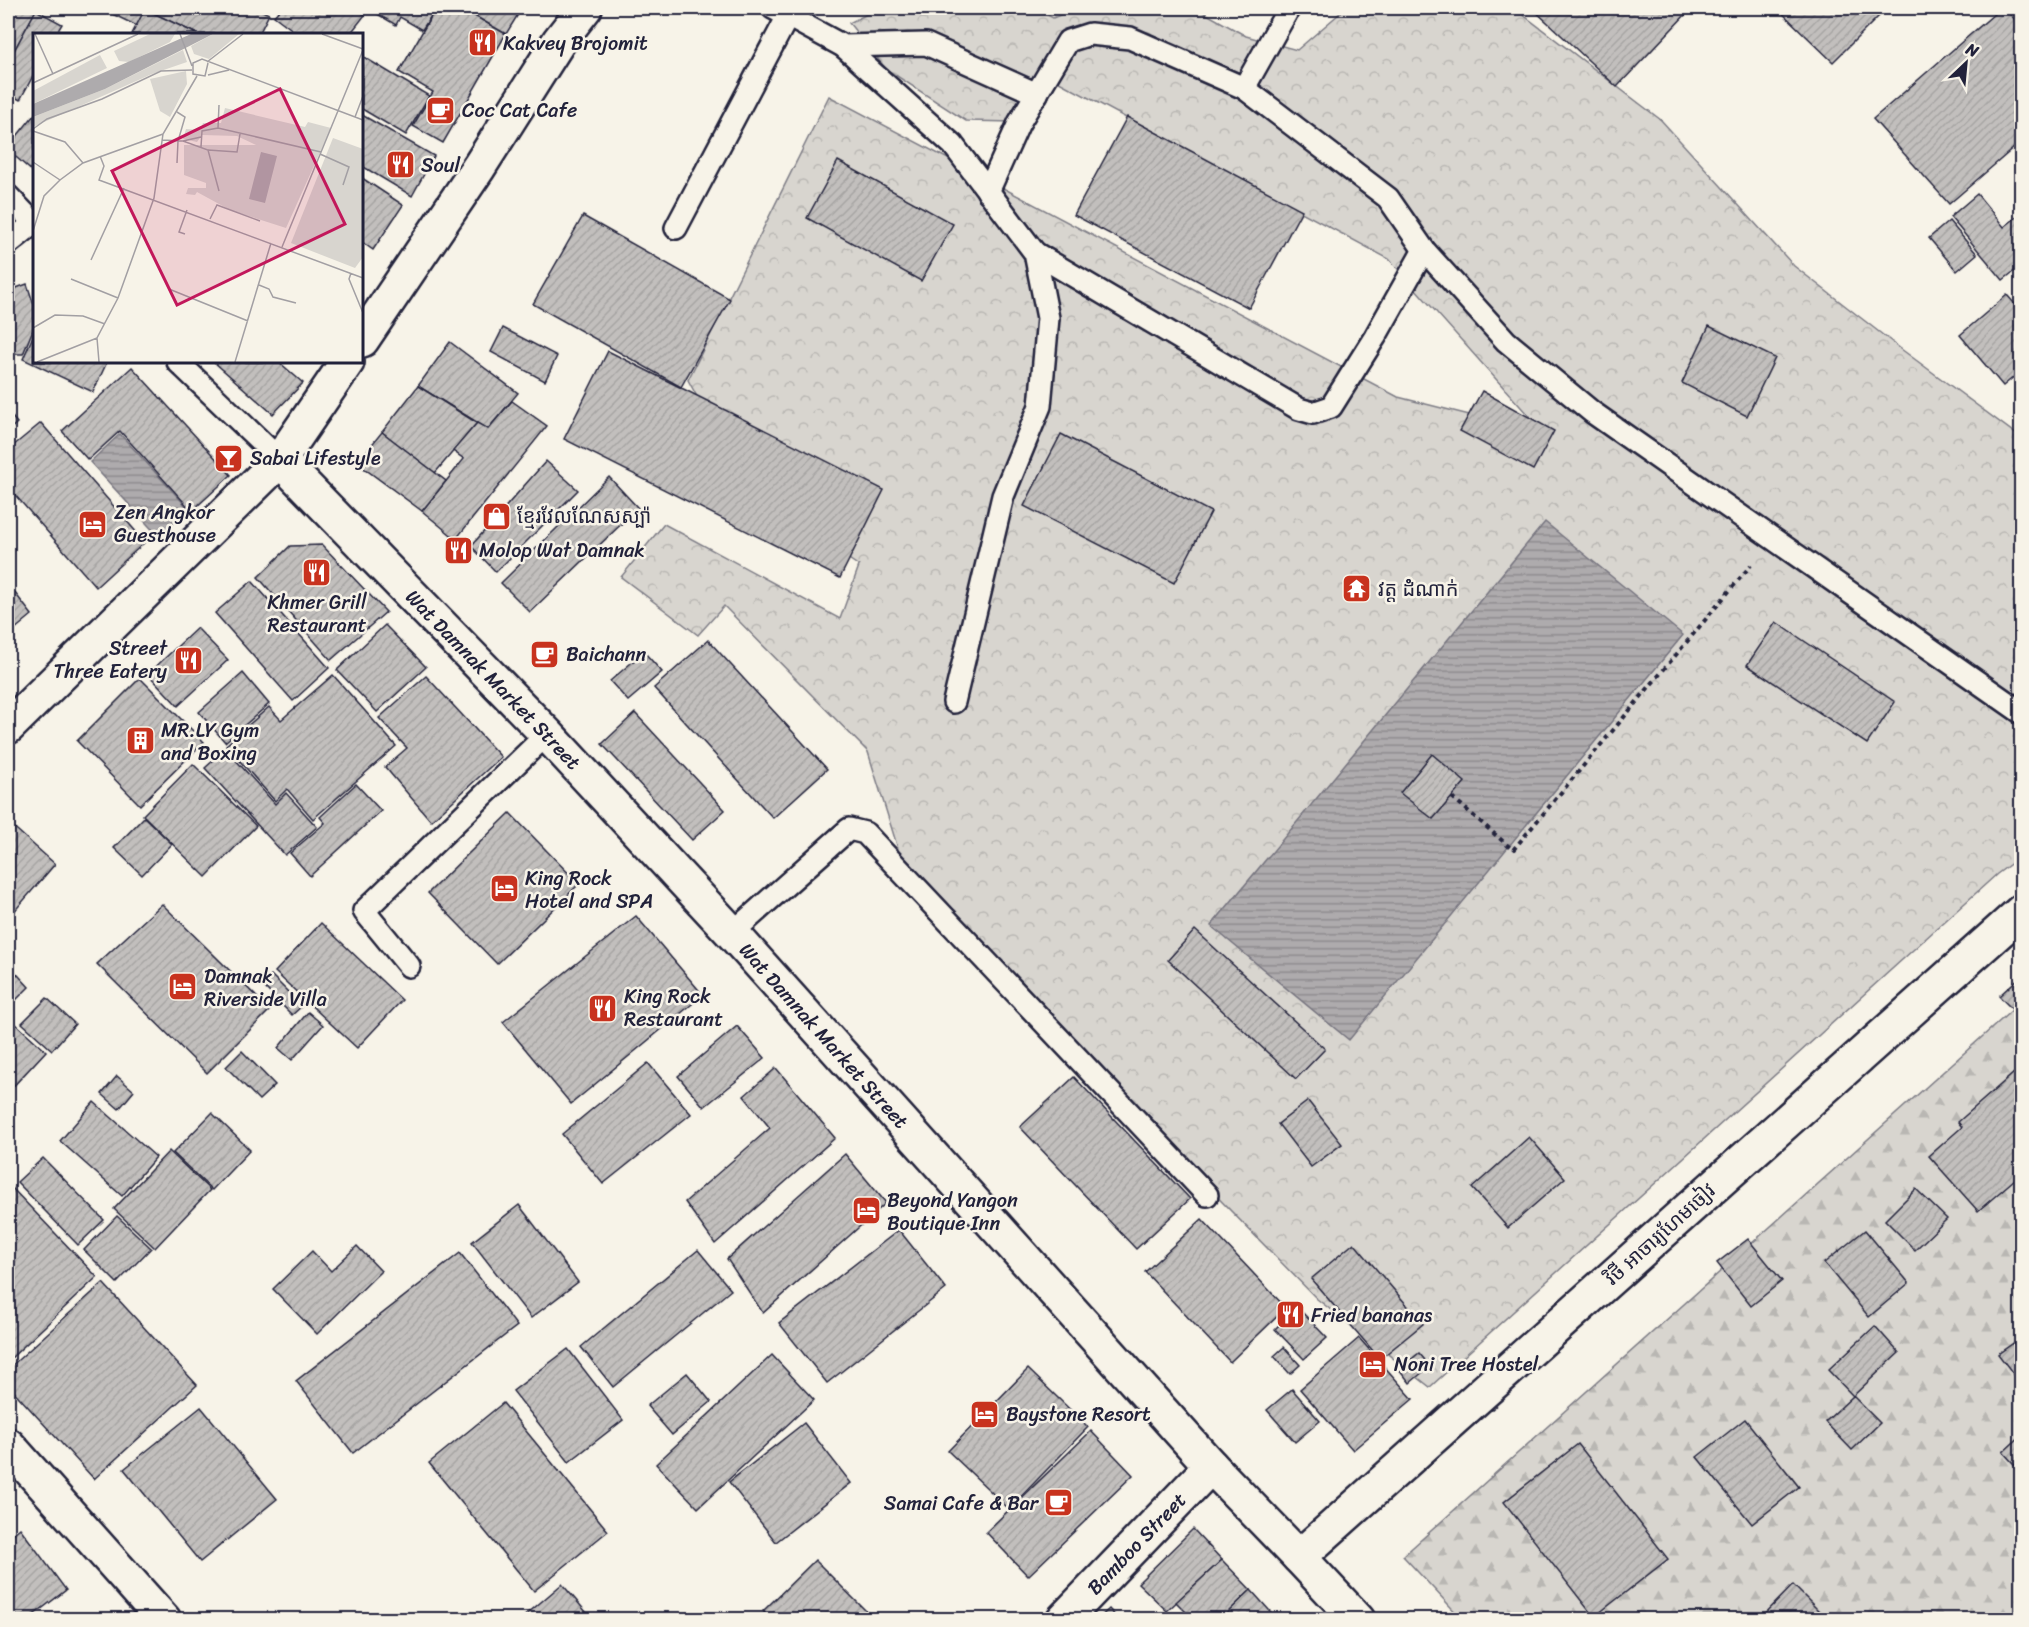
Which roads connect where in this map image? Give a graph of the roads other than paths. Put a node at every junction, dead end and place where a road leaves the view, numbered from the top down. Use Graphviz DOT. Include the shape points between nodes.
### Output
graph roads {
  1 [pos="585,8"];
  2 [pos="1289,8"];
  3 [pos="786,10"];
  4 [pos="843,46"];
  5 [pos="1244,88"];
  6 [pos="1038,94"];
  7 [pos="988,192"];
  8 [pos="8,196"];
  9 [pos="33,222"];
  10 [pos="33,224"];
  11 [pos="676,228"];
  12 [pos="8,244"];
  13 [pos="1424,250"];
  14 [pos="1035,253"];
  15 [pos="363,339"];
  16 [pos="179,363"];
  17 [pos="346,363"];
  18 [pos="280,460"];
  19 [pos="954,702"];
  20 [pos="2022,713"];
  21 [pos="8,727"];
  22 [pos="547,734"];
  23 [pos="2022,911"];
  24 [pos="732,933"];
  25 [pos="410,966"];
  26 [pos="1207,1195"];
  27 [pos="8,1445"];
  28 [pos="1211,1466"];
  29 [pos="1299,1557"];
  30 [pos="164,1620"];
  31 [pos="1063,1620"];
  32 [pos="1358,1620"];
  1 -- 15 [label="street" via="559,41 480,167"];
  2 -- 5 [label="lane"];
  3 -- 4 [label="lane"];
  3 -- 11 [label="lane"];
  4 -- 6 [label="lane" via="926,44"];
  4 -- 7 [label="lane" via="953,145"];
  5 -- 6 [label="lane" via="1130,38 1090,34 1068,41"];
  5 -- 13 [label="lane" via="1388,198"];
  6 -- 7 [label="lane" via="1019,123"];
  7 -- 14 [label="lane"];
  8 -- 9 [label="lane"];
  10 -- 12 [label="lane"];
  13 -- 14 [label="lane" via="1332,408 1313,414"];
  13 -- 20 [label="lane" via="1506,341 1592,412"];
  14 -- 19 [label="lane" via="1048,318 1040,406 1003,496"];
  16 -- 18 [label="lane"];
  17 -- 18 [label="street"];
  18 -- 21 [label="street"];
  18 -- 22 [label="street, Wat Damnak Market Street"];
  22 -- 24 [label="street, Wat Damnak Market Street"];
  22 -- 25 [label="lane" via="364,911"];
  23 -- 29 [label="street, វិថី អាចារ្យហែមចៀវ"];
  24 -- 26 [label="lane" via="849,829 866,833"];
  24 -- 28 [label="street, Wat Damnak Market Street"];
  27 -- 30 [label="street"];
  28 -- 29 [label="street, Wat Damnak Market Street"];
  28 -- 31 [label="street, Bamboo Street"];
  29 -- 32 [label="street, Wat Damnak Market Street"];
}
